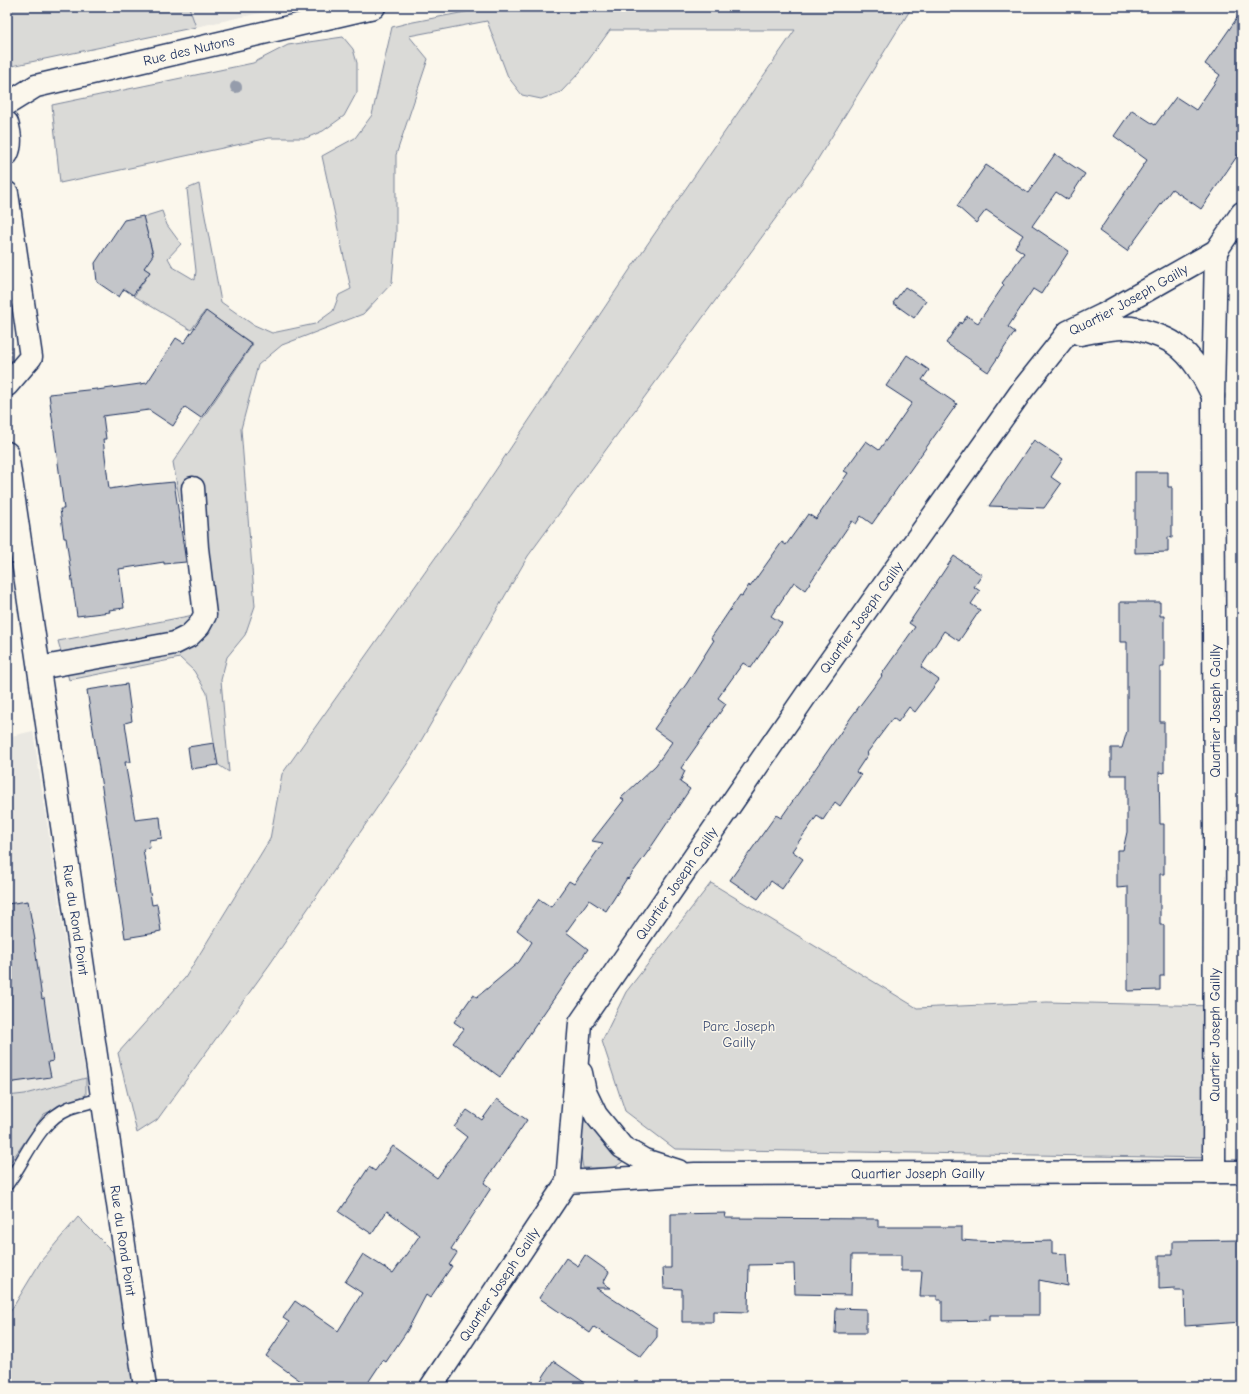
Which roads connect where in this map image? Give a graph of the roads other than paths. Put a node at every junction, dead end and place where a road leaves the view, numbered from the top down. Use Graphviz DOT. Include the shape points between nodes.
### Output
graph roads {
  1 [pos="374,7"];
  2 [pos="7,104"];
  3 [pos="7,123"];
  4 [pos="7,154"];
  5 [pos="7,193"];
  6 [pos="1242,214"];
  7 [pos="1216,251"];
  8 [pos="1062,340"];
  9 [pos="7,385"];
  10 [pos="1213,397"];
  11 [pos="7,453"];
  12 [pos="193,488"];
  13 [pos="39,668"];
  14 [pos="578,1050"];
  15 [pos="102,1099"];
  16 [pos="1214,1172"];
  17 [pos="1242,1172"];
  18 [pos="695,1174"];
  19 [pos="567,1182"];
  20 [pos="7,1184"];
  21 [pos="145,1387"];
  22 [pos="431,1387"];
  1 -- 2 [label="street, Rue des Nutons" via="36,86"];
  3 -- 4 [label="street" via="10,133"];
  5 -- 9 [label="street" via="31,357"];
  6 -- 7 [label="street, Quartier Joseph Gailly"];
  7 -- 8 [label="street, Quartier Joseph Gailly" via="1068,332"];
  7 -- 10 [label="street, Quartier Joseph Gailly"];
  8 -- 10 [label="street" via="1081,333 1132,328 1154,335 1175,344 1189,357 1203,375"];
  8 -- 14 [label="street, Quartier Joseph Gailly" via="1024,389 812,688 580,1023"];
  10 -- 16 [label="street, Quartier Joseph Gailly"];
  11 -- 13 [label="street, Rue du Rond Point"];
  12 -- 13 [label="street" via="205,615 199,626 189,636 175,643"];
  13 -- 15 [label="street, Rue du Rond Point"];
  14 -- 18 [label="street, Quartier Joseph Gailly" via="584,1092 596,1115 622,1147 644,1160"];
  14 -- 19 [label="street, Quartier Joseph Gailly"];
  15 -- 20 [label="lane" via="68,1109 52,1119"];
  15 -- 21 [label="street, Rue du Rond Point"];
  16 -- 17 [label="street, Quartier Joseph Gailly"];
  16 -- 18 [label="street, Quartier Joseph Gailly"];
  18 -- 19 [label="street, Quartier Joseph Gailly"];
  19 -- 22 [label="street, Quartier Joseph Gailly"];
}
